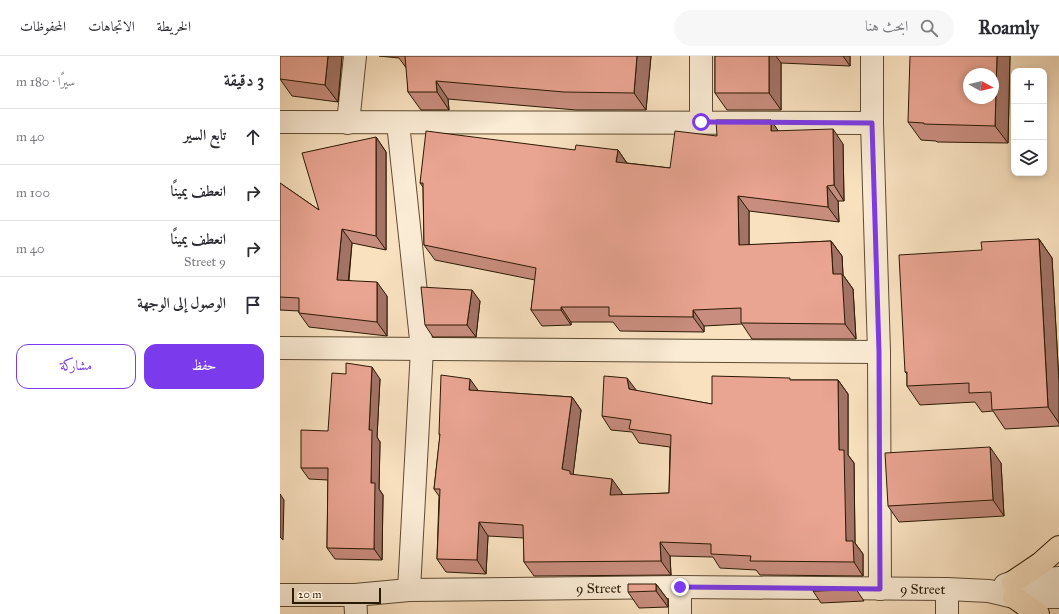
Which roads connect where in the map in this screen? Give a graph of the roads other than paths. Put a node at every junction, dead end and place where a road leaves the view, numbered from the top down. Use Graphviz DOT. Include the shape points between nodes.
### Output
graph roads {
  1 [pos="355,56"];
  2 [pos="701,56"];
  3 [pos="872,56"];
  4 [pos="280,122"];
  5 [pos="348,122"];
  6 [pos="701,122"];
  7 [pos="398,123"];
  8 [pos="872,123"];
  9 [pos="280,348"];
  10 [pos="422,350"];
  11 [pos="879,352"];
  12 [pos="1059,547"];
  13 [pos="1059,578"];
  14 [pos="680,587"];
  15 [pos="880,589"];
  16 [pos="409,590"];
  17 [pos="947,590"];
  18 [pos="1014,590"];
  19 [pos="280,595"];
  20 [pos="1059,597"];
  21 [pos="356,604"];
  22 [pos="680,614"];
  23 [pos="947,614"];
  24 [pos="1038,614"];
  1 -- 5 [label="street"];
  2 -- 6 [label="street"];
  3 -- 8 [label="street"];
  4 -- 5 [label="street"];
  5 -- 7 [label="street"];
  6 -- 7 [label="street"];
  6 -- 8 [label="street"];
  7 -- 10 [label="street"];
  8 -- 11 [label="street"];
  9 -- 10 [label="street"];
  10 -- 11 [label="street"];
  10 -- 16 [label="street"];
  11 -- 15 [label="street"];
  12 -- 18 [label="highway"];
  13 -- 18 [label="street, 9 Street"];
  14 -- 15 [label="street, 9 Street"];
  14 -- 16 [label="street, 9 Street"];
  14 -- 22 [label="street"];
  15 -- 17 [label="street, 9 Street"];
  16 -- 21 [label="street, 9 Street"];
  17 -- 18 [label="street, 9 Street"];
  17 -- 23 [label="street"];
  18 -- 20 [label="street, 9 Street"];
  18 -- 24 [label="highway" via="1027,608"];
  19 -- 21 [label="street, 9 Street"];
}
